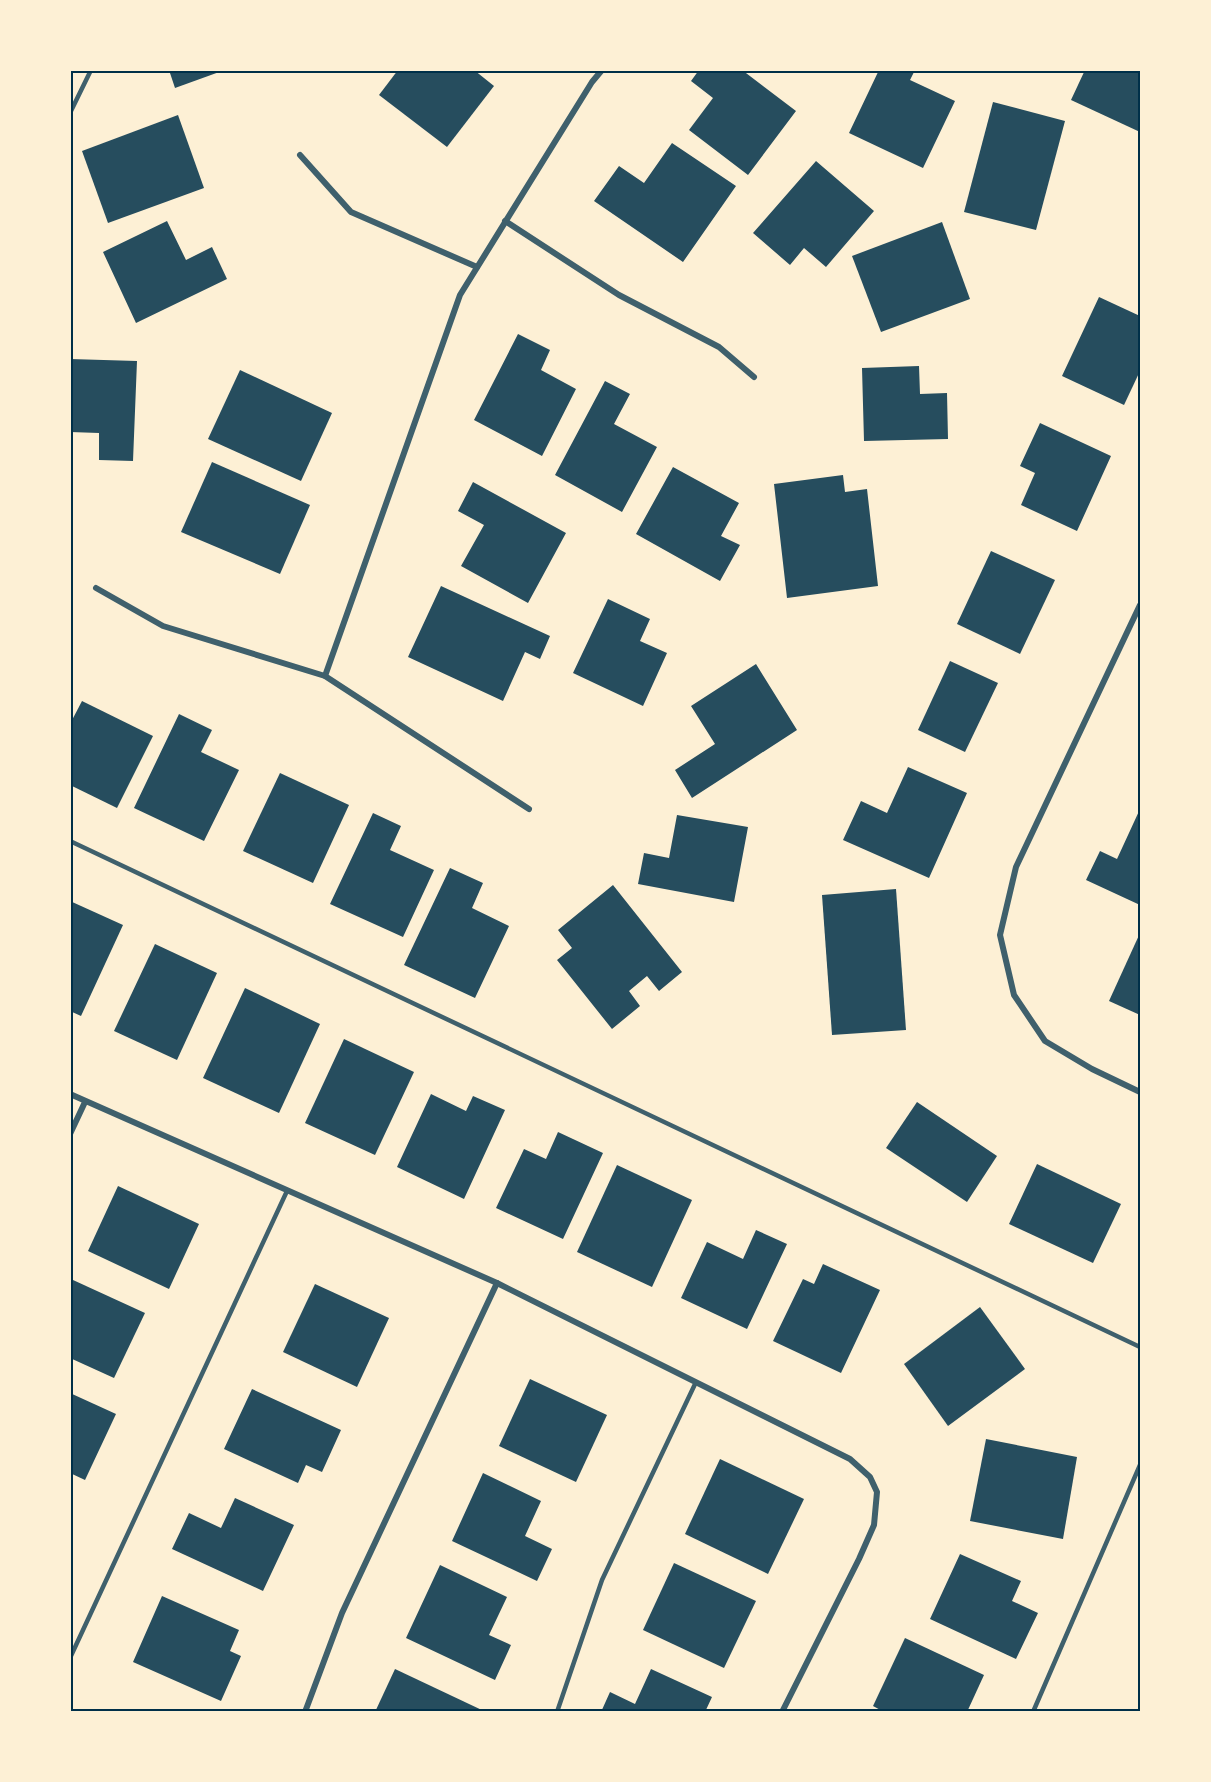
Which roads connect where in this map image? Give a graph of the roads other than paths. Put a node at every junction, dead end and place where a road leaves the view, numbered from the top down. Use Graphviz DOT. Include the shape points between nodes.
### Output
graph roads {
  1 [pos="90,70"];
  2 [pos="602,70"];
  3 [pos="70,113"];
  4 [pos="300,155"];
  5 [pos="505,221"];
  6 [pos="477,267"];
  7 [pos="754,377"];
  8 [pos="96,588"];
  9 [pos="1140,605"];
  10 [pos="325,676"];
  11 [pos="529,809"];
  12 [pos="70,841"];
  13 [pos="1140,1092"];
  14 [pos="70,1094"];
  15 [pos="85,1101"];
  16 [pos="70,1134"];
  17 [pos="287,1191"];
  18 [pos="497,1283"];
  19 [pos="1140,1347"];
  20 [pos="696,1382"];
  21 [pos="1140,1466"];
  22 [pos="70,1658"];
  23 [pos="305,1712"];
  24 [pos="557,1712"];
  25 [pos="782,1712"];
  26 [pos="1032,1712"];
  1 -- 3 [label="lane"];
  2 -- 5 [label="street"];
  4 -- 6 [label="street" via="351,212"];
  5 -- 6 [label="street"];
  5 -- 7 [label="street" via="619,296 718,347"];
  6 -- 10 [label="street" via="460,295"];
  8 -- 10 [label="street" via="163,626"];
  9 -- 13 [label="street" via="1016,867 1000,936 1014,995 1045,1041"];
  10 -- 11 [label="street"];
  12 -- 19 [label="lane"];
  14 -- 15 [label="street"];
  15 -- 16 [label="street"];
  15 -- 17 [label="street"];
  17 -- 18 [label="street"];
  17 -- 22 [label="lane"];
  18 -- 20 [label="street"];
  18 -- 23 [label="street" via="342,1613"];
  20 -- 24 [label="lane" via="602,1580"];
  20 -- 25 [label="street" via="850,1459 870,1477 877,1492 874,1525"];
  21 -- 26 [label="lane"];
}
